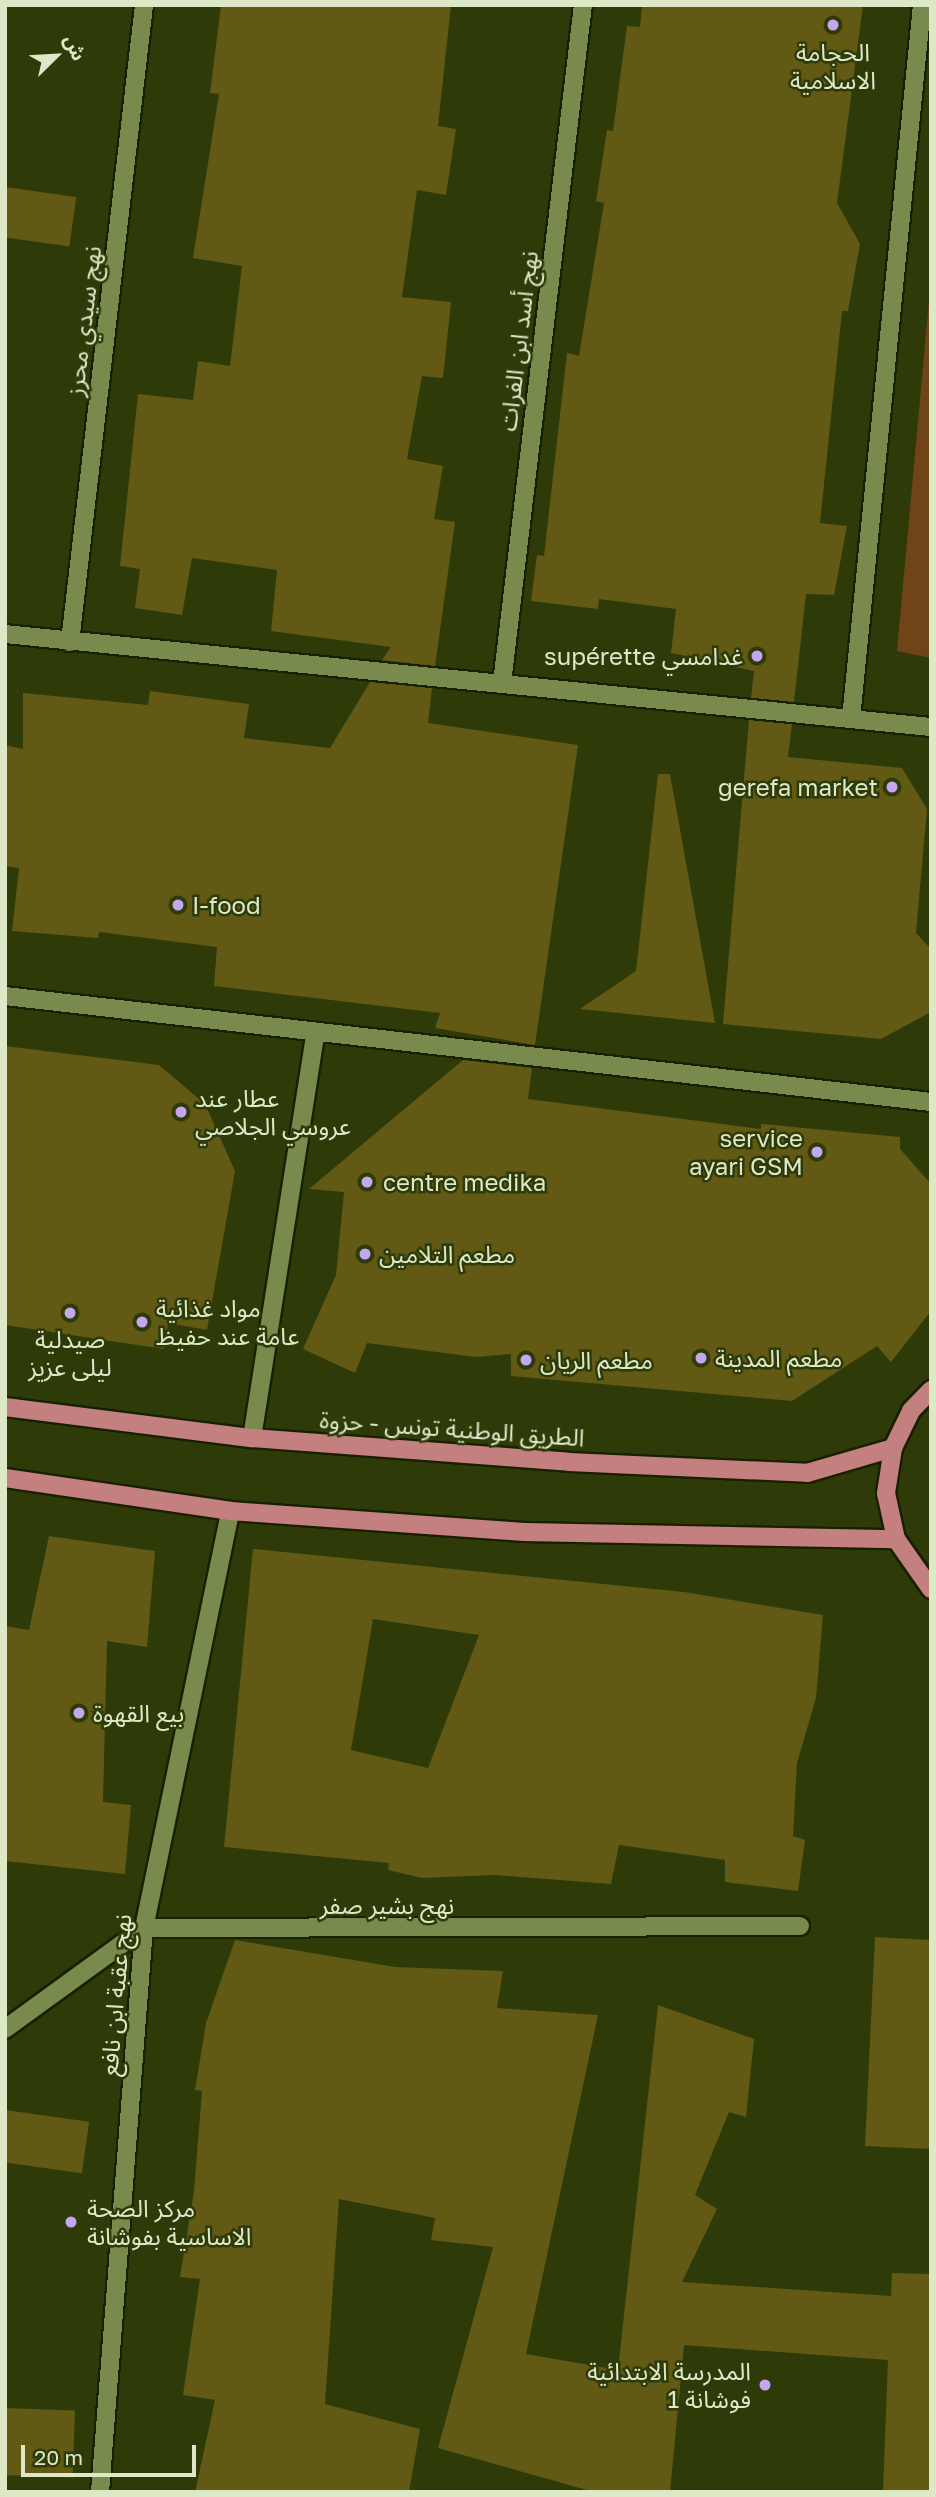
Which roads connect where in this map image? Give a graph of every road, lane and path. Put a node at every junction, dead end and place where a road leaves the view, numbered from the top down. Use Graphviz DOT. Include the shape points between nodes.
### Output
graph roads {
  1 [pos="144,5"];
  2 [pos="583,5"];
  3 [pos="922,5"];
  4 [pos="5,634"];
  5 [pos="70,642"];
  6 [pos="502,683"];
  7 [pos="851,719"];
  8 [pos="931,727"];
  9 [pos="5,996"];
  10 [pos="315,1035"];
  11 [pos="931,1102"];
  12 [pos="931,1390"];
  13 [pos="5,1407"];
  14 [pos="252,1438"];
  15 [pos="893,1448"];
  16 [pos="5,1478"];
  17 [pos="230,1511"];
  18 [pos="896,1539"];
  19 [pos="931,1588"];
  20 [pos="800,1926"];
  21 [pos="144,1928"];
  22 [pos="5,2029"];
  23 [pos="100,2492"];
  1 -- 5 [label="street, نهج سيدي محرز"];
  2 -- 6 [label="street, نهج أسد ابن الفرات"];
  3 -- 7 [label="street"];
  4 -- 5 [label="street"];
  5 -- 6 [label="street"];
  6 -- 7 [label="street"];
  7 -- 8 [label="street"];
  9 -- 10 [label="street"];
  10 -- 11 [label="street"];
  10 -- 14 [label="street"];
  12 -- 15 [label="main road" via="911,1411"];
  13 -- 14 [label="main road, الطريق الوطنية تونس - حزوة"];
  14 -- 15 [label="main road, الطريق الوطنية تونس - حزوة" via="807,1473"];
  15 -- 18 [label="main road" via="886,1493"];
  16 -- 17 [label="main road"];
  17 -- 18 [label="main road" via="524,1532"];
  17 -- 21 [label="street, نهج عقبة ابن نافع"];
  18 -- 19 [label="main road"];
  20 -- 21 [label="street, نهج بشير صفر"];
  21 -- 22 [label="street"];
  21 -- 23 [label="street, نهج عقبة ابن نافع"];
}
